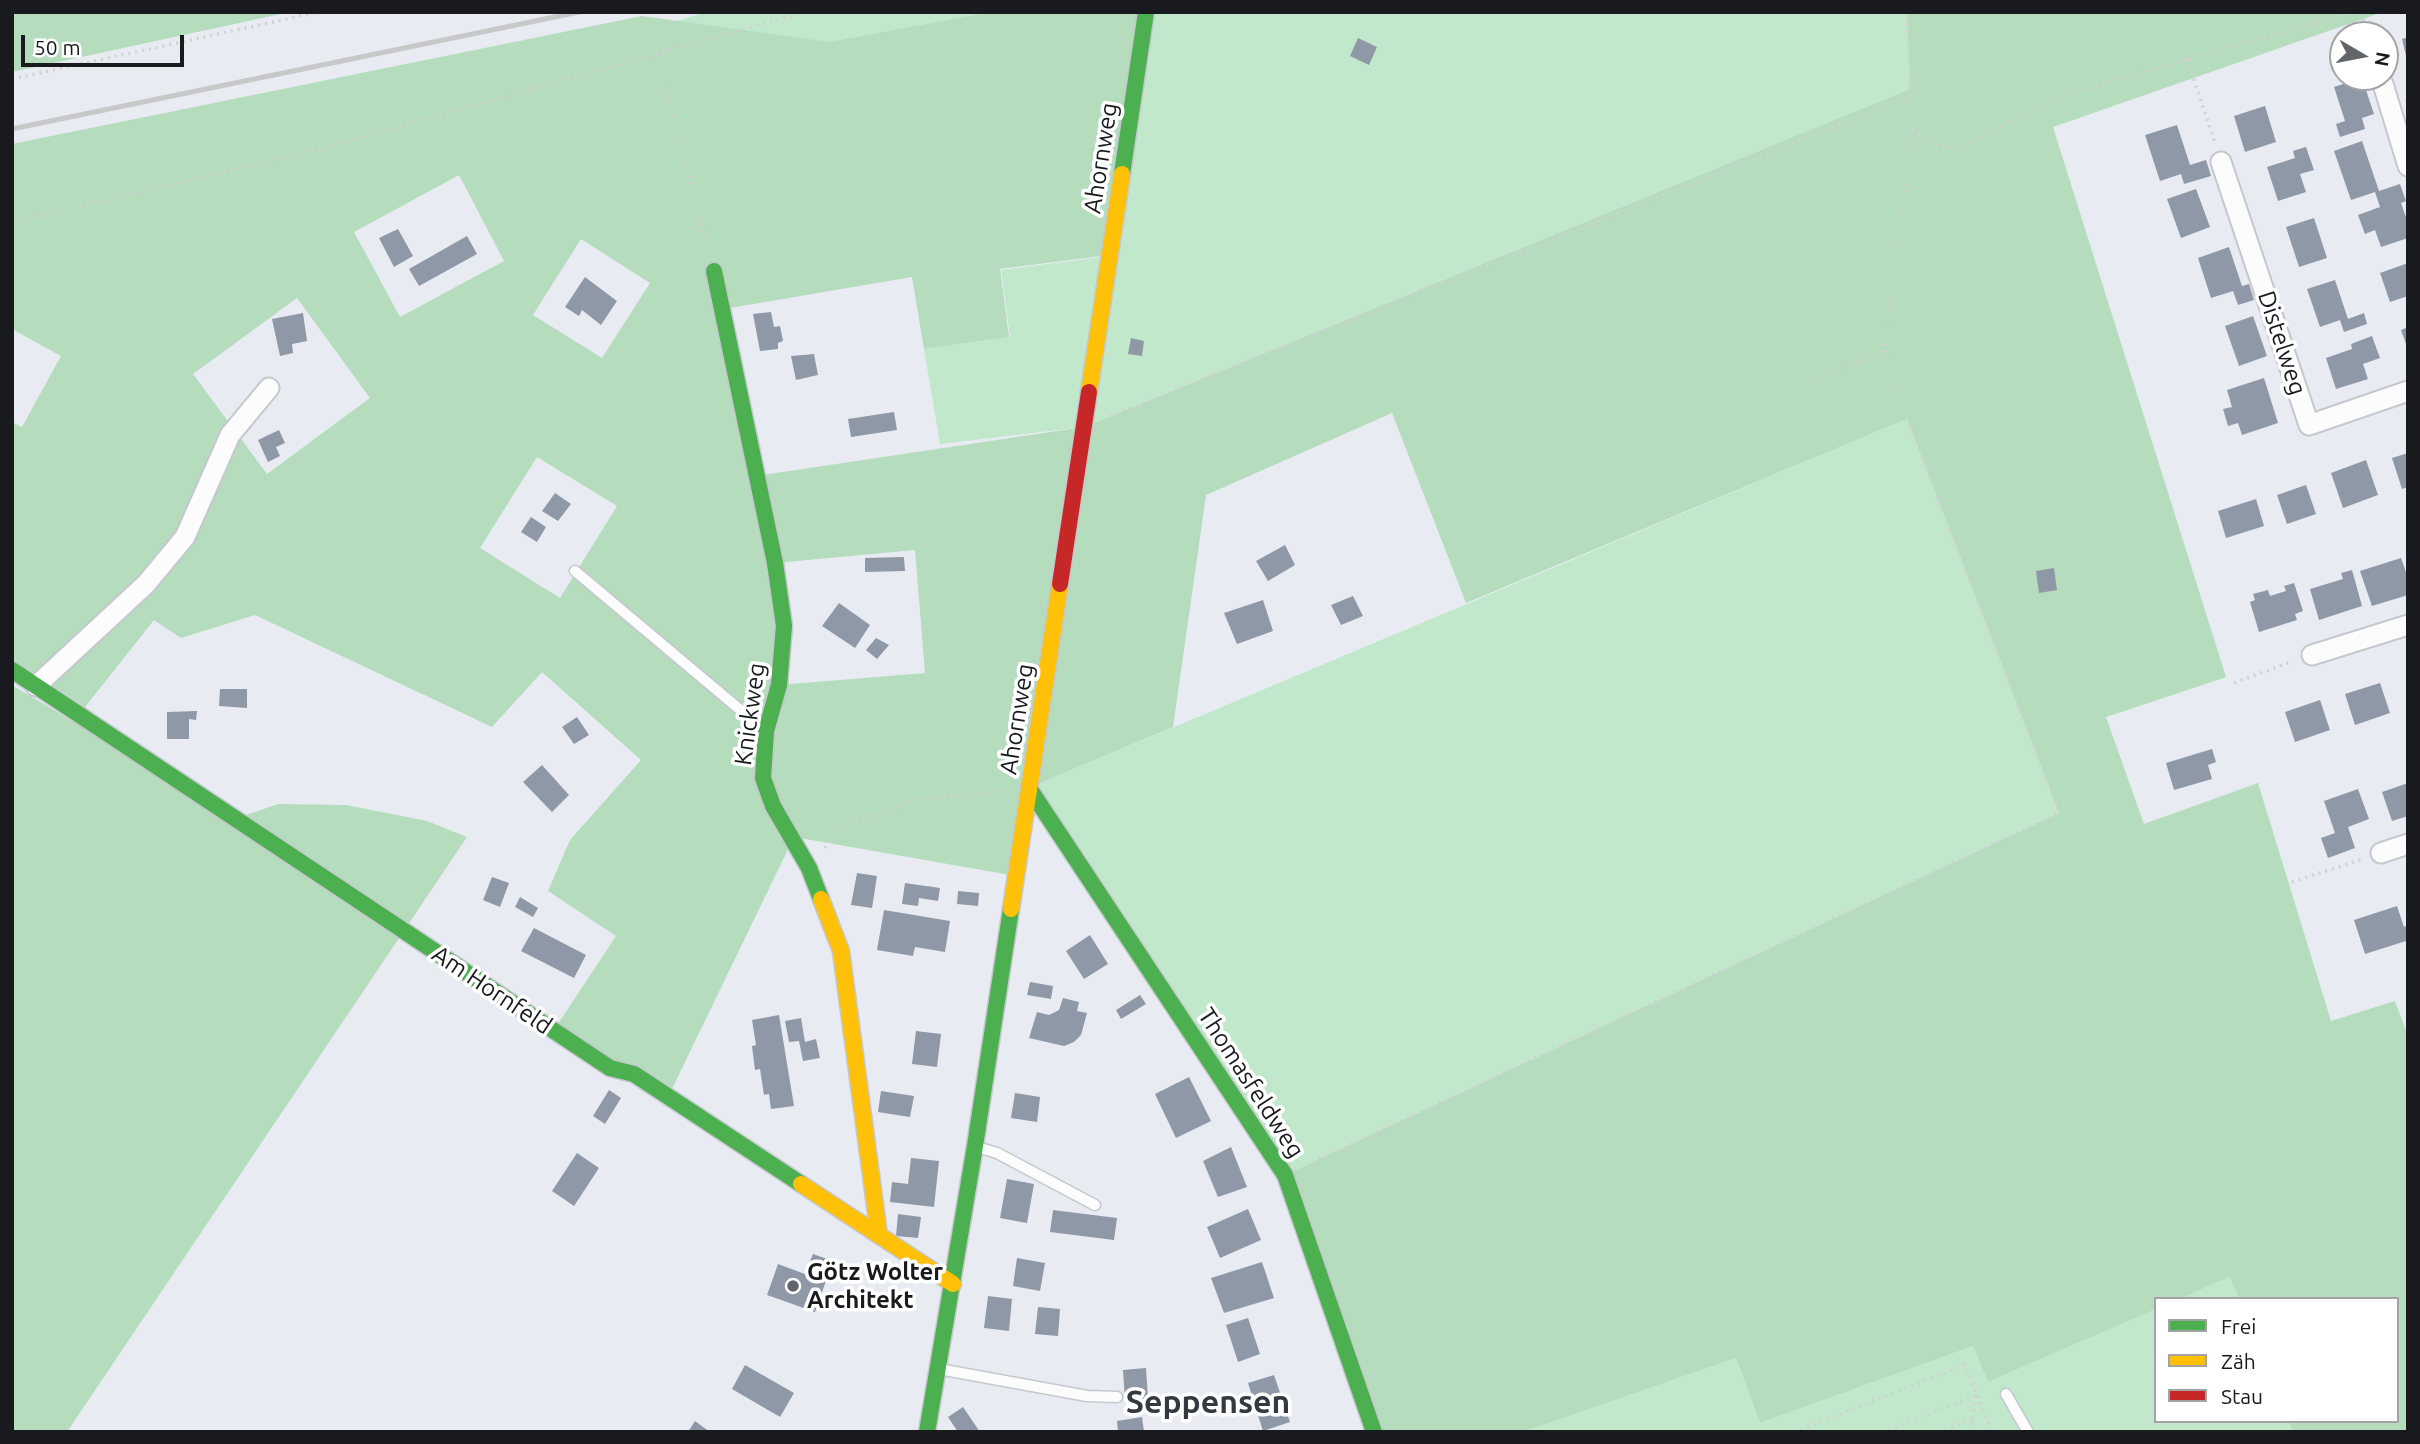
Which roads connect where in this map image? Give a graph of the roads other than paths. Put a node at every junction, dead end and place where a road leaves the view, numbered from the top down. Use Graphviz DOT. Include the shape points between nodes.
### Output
graph roads {
  1 [pos="1146,12"];
  2 [pos="2385,91"];
  3 [pos="2221,162"];
  4 [pos="2408,166"];
  5 [pos="714,271"];
  6 [pos="269,388"];
  7 [pos="2408,391"];
  8 [pos="575,572"];
  9 [pos="2408,625"];
  10 [pos="2312,655"];
  11 [pos="12,670"];
  12 [pos="36,686"];
  13 [pos="766,732"];
  14 [pos="1029,788"];
  15 [pos="2408,844"];
  16 [pos="2381,853"];
  17 [pos="975,1146"];
  18 [pos="1095,1205"];
  19 [pos="879,1235"];
  20 [pos="953,1284"];
  21 [pos="938,1369"];
  22 [pos="2006,1394"];
  23 [pos="1116,1396"];
  24 [pos="927,1432"];
  25 [pos="1374,1432"];
  26 [pos="2028,1432"];
  1 -- 14 [label="street, Ahornweg"];
  2 -- 4 [label="street"];
  3 -- 7 [label="street, Distelweg" via="2309,425"];
  5 -- 13 [label="street, Knickweg" via="784,626 779,685"];
  6 -- 12 [label="street" via="230,435 186,537 146,584"];
  8 -- 13 [label="lane"];
  9 -- 10 [label="street"];
  11 -- 12 [label="street, Am Hornfeld"];
  12 -- 19 [label="street, Am Hornfeld" via="610,1068 634,1074"];
  13 -- 19 [label="street, Knickweg" via="763,778 773,806 809,868 841,951"];
  14 -- 17 [label="street, Ahornweg"];
  14 -- 25 [label="street, Thomasfeldweg" via="1285,1175"];
  15 -- 16 [label="street"];
  17 -- 18 [label="lane"];
  17 -- 20 [label="street, Ahornweg"];
  19 -- 20 [label="street, Am Hornfeld"];
  20 -- 21 [label="street, Ahornweg"];
  21 -- 23 [label="lane" via="1087,1396"];
  21 -- 24 [label="street, Ahornweg"];
  22 -- 26 [label="lane"];
}
